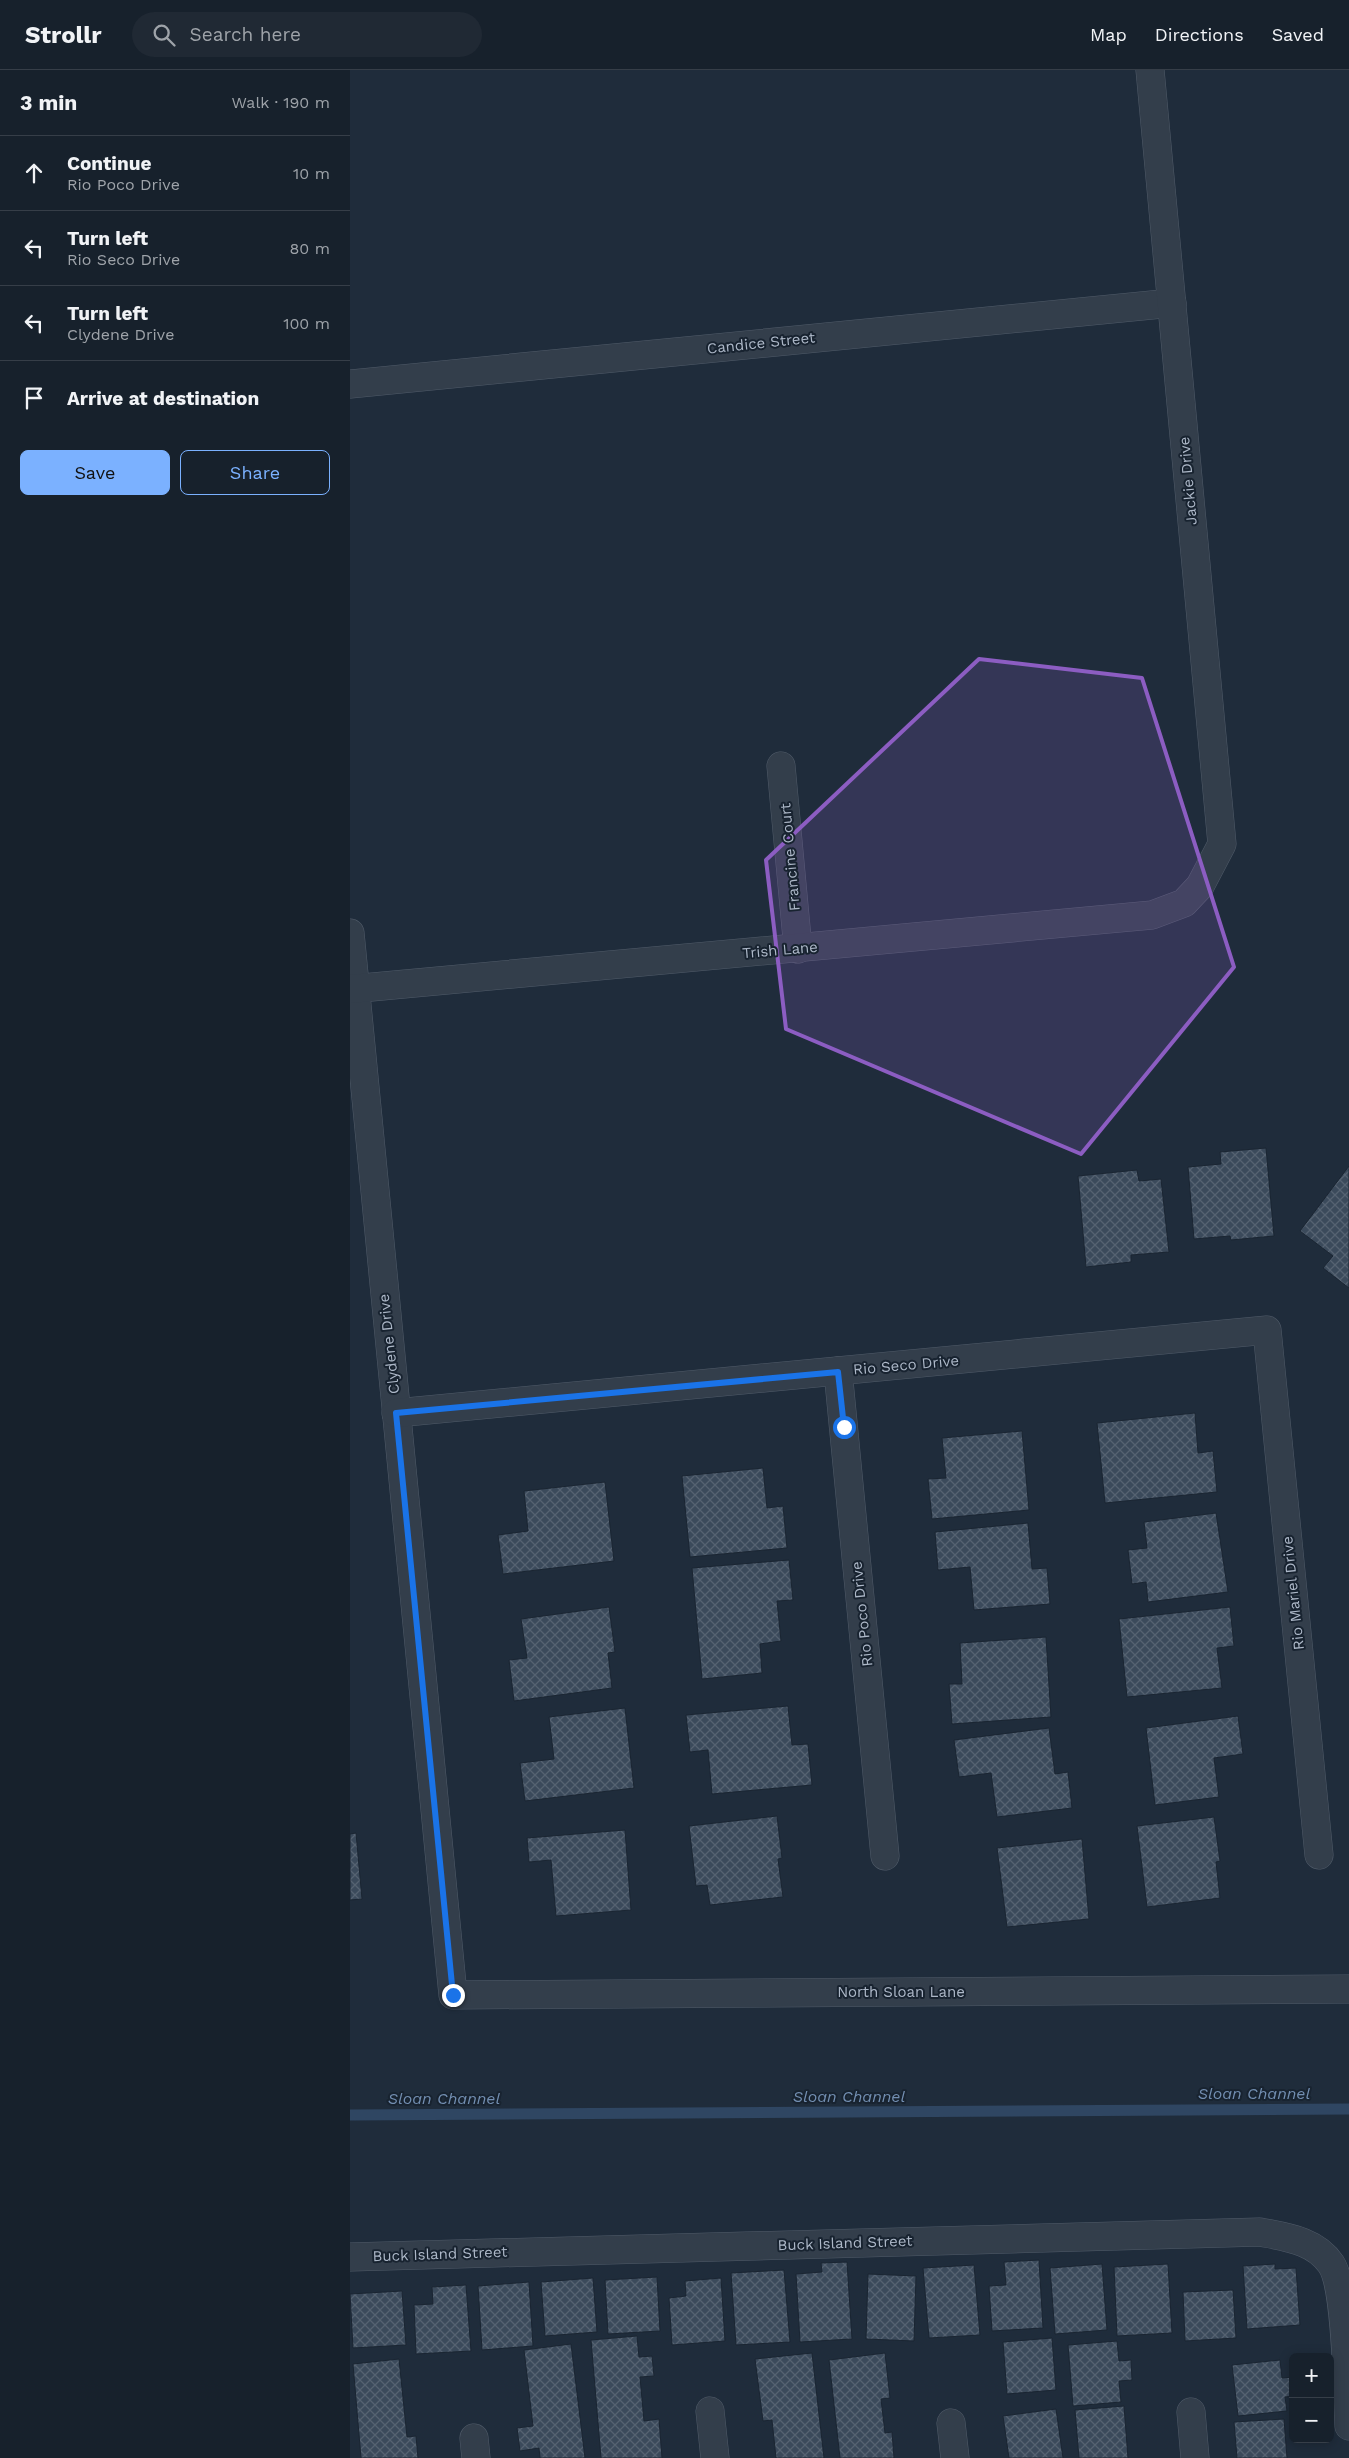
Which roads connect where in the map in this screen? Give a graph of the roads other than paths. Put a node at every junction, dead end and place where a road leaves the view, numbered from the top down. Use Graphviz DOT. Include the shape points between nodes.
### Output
graph roads {
  1 [pos="1150,70"];
  2 [pos="1172,303"];
  3 [pos="350,384"];
  4 [pos="781,766"];
  5 [pos="1200,886"];
  6 [pos="350,933"];
  7 [pos="798,949"];
  8 [pos="353,989"];
  9 [pos="1267,1330"];
  10 [pos="838,1372"];
  11 [pos="396,1413"];
  12 [pos="1318,1855"];
  13 [pos="885,1856"];
  14 [pos="1349,1989"];
  15 [pos="453,1995"];
  16 [pos="350,2257"];
  17 [pos="710,2411"];
  18 [pos="1191,2412"];
  19 [pos="951,2424"];
  20 [pos="1349,2426"];
  21 [pos="715,2458"];
  22 [pos="954,2458"];
  23 [pos="1195,2458"];
  1 -- 2 [label="street, Jackie Drive"];
  2 -- 3 [label="street, Candice Street"];
  2 -- 5 [label="street, Jackie Drive" via="1222,844"];
  4 -- 7 [label="street, Francine Court"];
  5 -- 7 [label="street, Trish Lane" via="1184,903 1152,915"];
  6 -- 8 [label="street, Clydene Drive"];
  7 -- 8 [label="street, Trish Lane"];
  8 -- 11 [label="street, Clydene Drive"];
  9 -- 10 [label="street, Rio Seco Drive"];
  9 -- 12 [label="street, Rio Mariel Drive"];
  10 -- 11 [label="street, Rio Seco Drive"];
  10 -- 13 [label="street, Rio Poco Drive"];
  11 -- 15 [label="street, Clydene Drive"];
  14 -- 15 [label="street, North Sloan Lane"];
  16 -- 20 [label="street, Buck Island Street" via="1260,2232 1297,2239 1312,2246 1331,2263 1341,2288"];
  17 -- 21 [label="street"];
  18 -- 23 [label="street"];
  19 -- 22 [label="street"];
}
